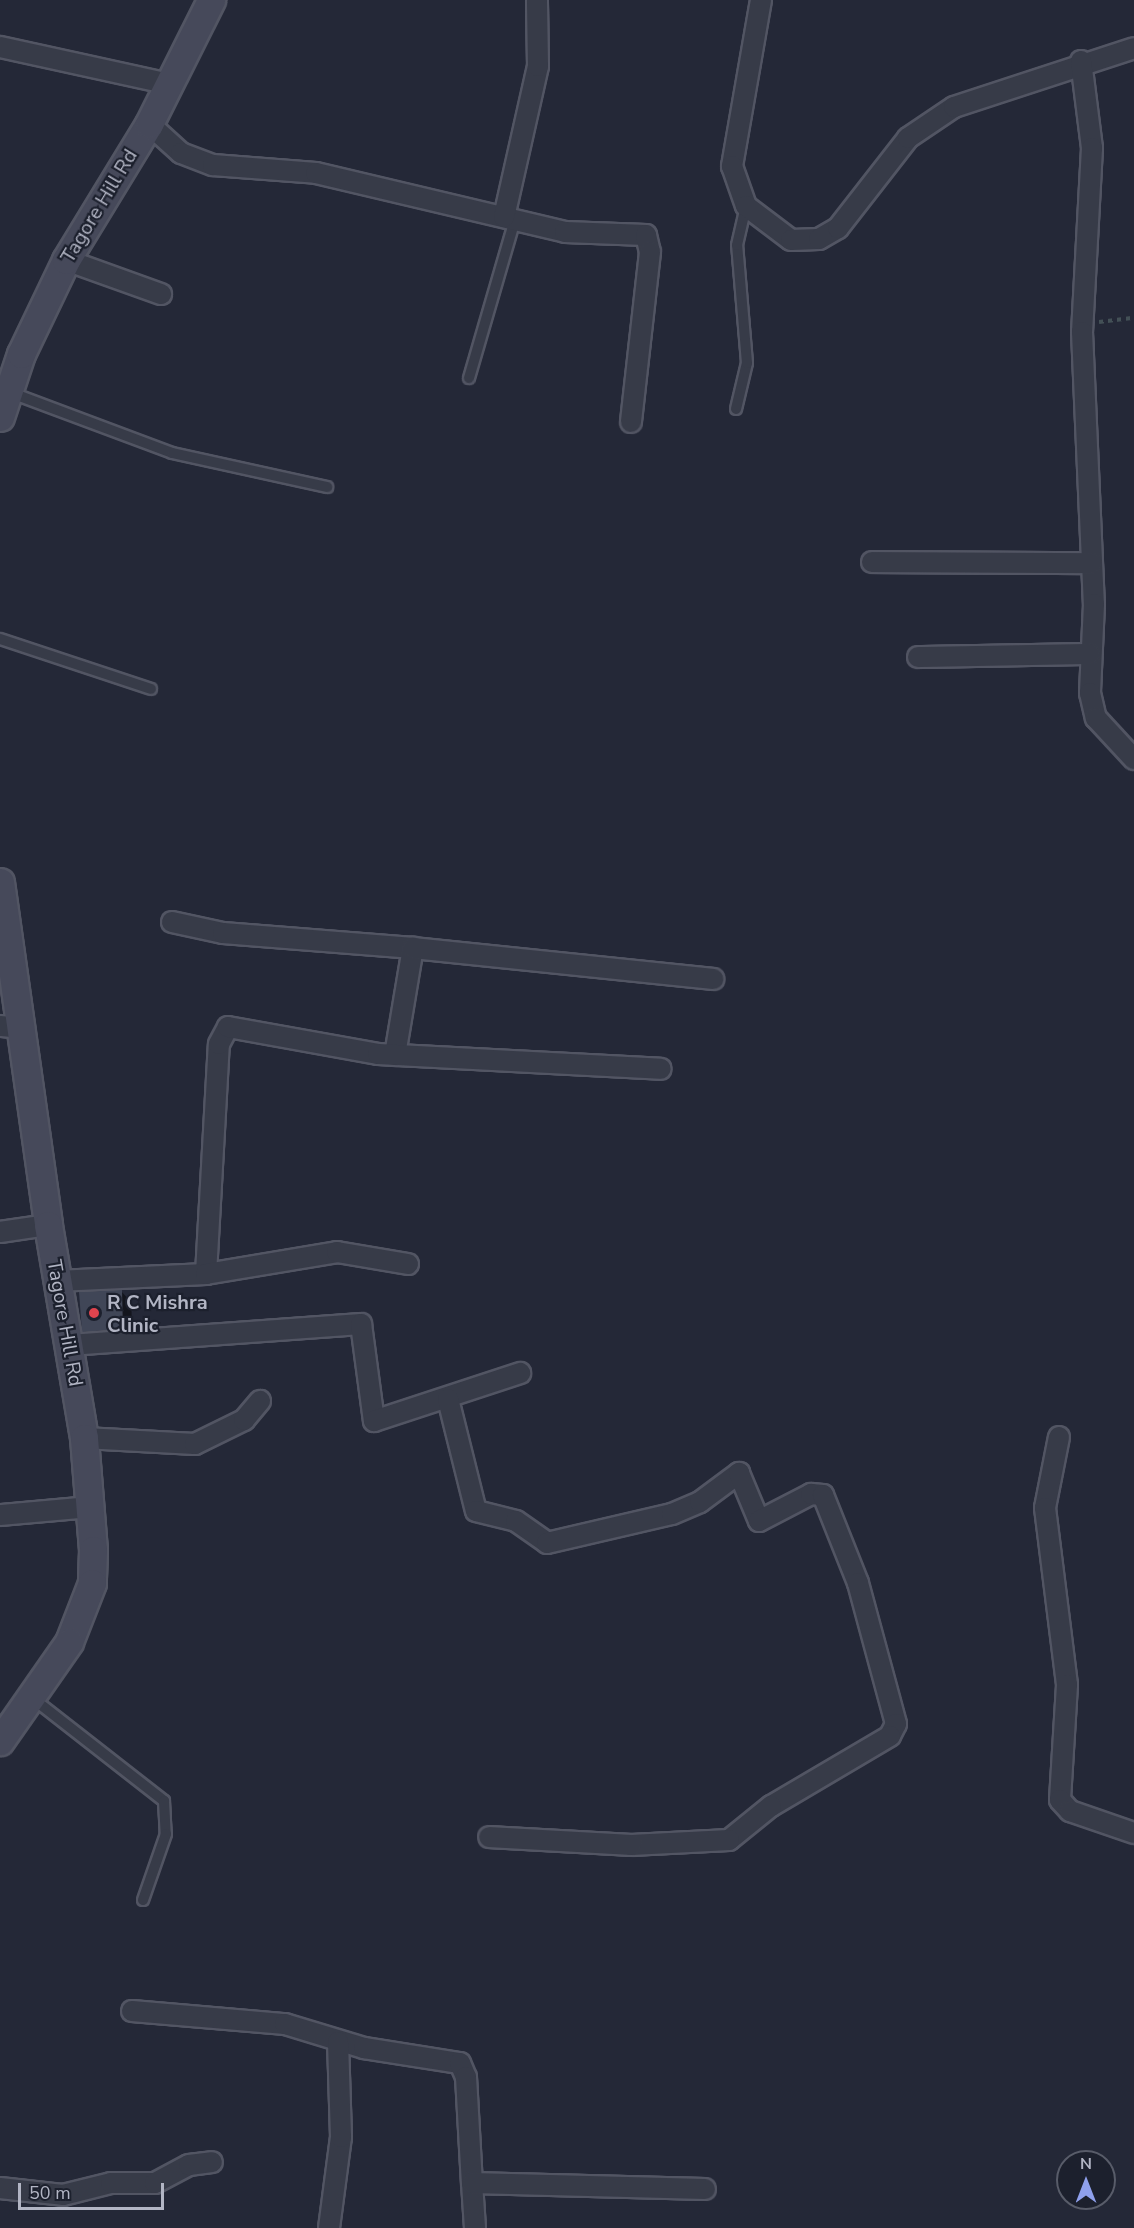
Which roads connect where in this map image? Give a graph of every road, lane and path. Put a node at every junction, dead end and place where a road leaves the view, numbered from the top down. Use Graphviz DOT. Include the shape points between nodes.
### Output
graph roads {
  1 [pos="537,0"];
  2 [pos="761,0"];
  3 [pos="203,3"];
  4 [pos="0,47"];
  5 [pos="1134,48"];
  6 [pos="1081,61"];
  7 [pos="170,84"];
  8 [pos="149,124"];
  9 [pos="746,206"];
  10 [pos="510,218"];
  11 [pos="66,260"];
  12 [pos="161,294"];
  13 [pos="1134,318"];
  14 [pos="1083,321"];
  15 [pos="469,378"];
  16 [pos="3,405"];
  17 [pos="736,409"];
  18 [pos="631,422"];
  19 [pos="327,487"];
  20 [pos="872,562"];
  21 [pos="1092,563"];
  22 [pos="0,639"];
  23 [pos="1090,654"];
  24 [pos="918,657"];
  25 [pos="151,689"];
  26 [pos="1134,759"];
  27 [pos="0,883"];
  28 [pos="172,922"];
  29 [pos="413,948"];
  30 [pos="713,979"];
  31 [pos="12,1027"];
  32 [pos="395,1055"];
  33 [pos="661,1070"];
  34 [pos="48,1225"];
  35 [pos="0,1232"];
  36 [pos="408,1264"];
  37 [pos="206,1274"];
  38 [pos="57,1281"];
  39 [pos="69,1345"];
  40 [pos="520,1373"];
  41 [pos="448,1399"];
  42 [pos="261,1401"];
  43 [pos="1059,1437"];
  44 [pos="84,1438"];
  45 [pos="89,1507"];
  46 [pos="0,1515"];
  47 [pos="30,1697"];
  48 [pos="0,1740"];
  49 [pos="1134,1833"];
  50 [pos="489,1836"];
  51 [pos="144,1900"];
  52 [pos="132,2011"];
  53 [pos="338,2042"];
  54 [pos="212,2162"];
  55 [pos="472,2182"];
  56 [pos="0,2188"];
  57 [pos="705,2189"];
  58 [pos="329,2228"];
  59 [pos="475,2228"];
  1 -- 10 [label="street" via="538,66"];
  2 -- 9 [label="street" via="732,166"];
  3 -- 7 [label="main road, Tagore Hill Rd"];
  4 -- 7 [label="street"];
  5 -- 6 [label="street"];
  6 -- 9 [label="street" via="930,120 908,138 850,215 819,239 791,240"];
  6 -- 14 [label="street" via="1092,148"];
  7 -- 8 [label="main road, Tagore Hill Rd"];
  8 -- 10 [label="street" via="197,162 316,173"];
  8 -- 11 [label="main road, Tagore Hill Rd"];
  9 -- 17 [label="lane" via="736,245 747,363"];
  10 -- 15 [label="lane"];
  10 -- 18 [label="street" via="565,232 634,231 649,238"];
  11 -- 12 [label="street"];
  11 -- 16 [label="main road, Tagore Hill Rd"];
  13 -- 14 [label="path"];
  14 -- 21 [label="street"];
  16 -- 19 [label="lane" via="172,453"];
  20 -- 21 [label="street"];
  21 -- 23 [label="street"];
  22 -- 25 [label="lane"];
  23 -- 24 [label="street"];
  23 -- 26 [label="street" via="1096,718"];
  27 -- 31 [label="main road, Tagore Hill Rd"];
  28 -- 29 [label="street" via="223,933"];
  29 -- 30 [label="street"];
  29 -- 32 [label="street"];
  31 -- 34 [label="main road, Tagore Hill Rd"];
  32 -- 33 [label="street"];
  32 -- 37 [label="street" via="242,1026 223,1030 210,1158"];
  34 -- 35 [label="street"];
  34 -- 38 [label="main road, Tagore Hill Rd"];
  36 -- 37 [label="street" via="338,1252"];
  37 -- 38 [label="street"];
  38 -- 39 [label="main road, Tagore Hill Rd"];
  39 -- 41 [label="street" via="361,1324 371,1420"];
  39 -- 44 [label="main road, Tagore Hill Rd"];
  40 -- 41 [label="street"];
  41 -- 50 [label="street" via="476,1511 516,1521 547,1543 672,1514 700,1502 739,1473 759,1521 811,1494 823,1495 858,1583 896,1724 890,1736 771,1806 729,1840 631,1845"];
  42 -- 44 [label="street" via="244,1420 195,1444"];
  43 -- 49 [label="street" via="1045,1508 1067,1685 1060,1800 1070,1811"];
  44 -- 45 [label="main road, Tagore Hill Rd"];
  45 -- 46 [label="street"];
  45 -- 47 [label="main road, Tagore Hill Rd" via="92,1583 69,1641"];
  47 -- 48 [label="main road, Tagore Hill Rd"];
  47 -- 51 [label="lane" via="164,1801 166,1834"];
  52 -- 53 [label="street" via="285,2024"];
  53 -- 55 [label="street" via="464,2066"];
  53 -- 58 [label="street" via="341,2137"];
  54 -- 56 [label="street" via="189,2165 155,2183 100,2185 55,2196"];
  55 -- 57 [label="street"];
  55 -- 59 [label="street"];
}
